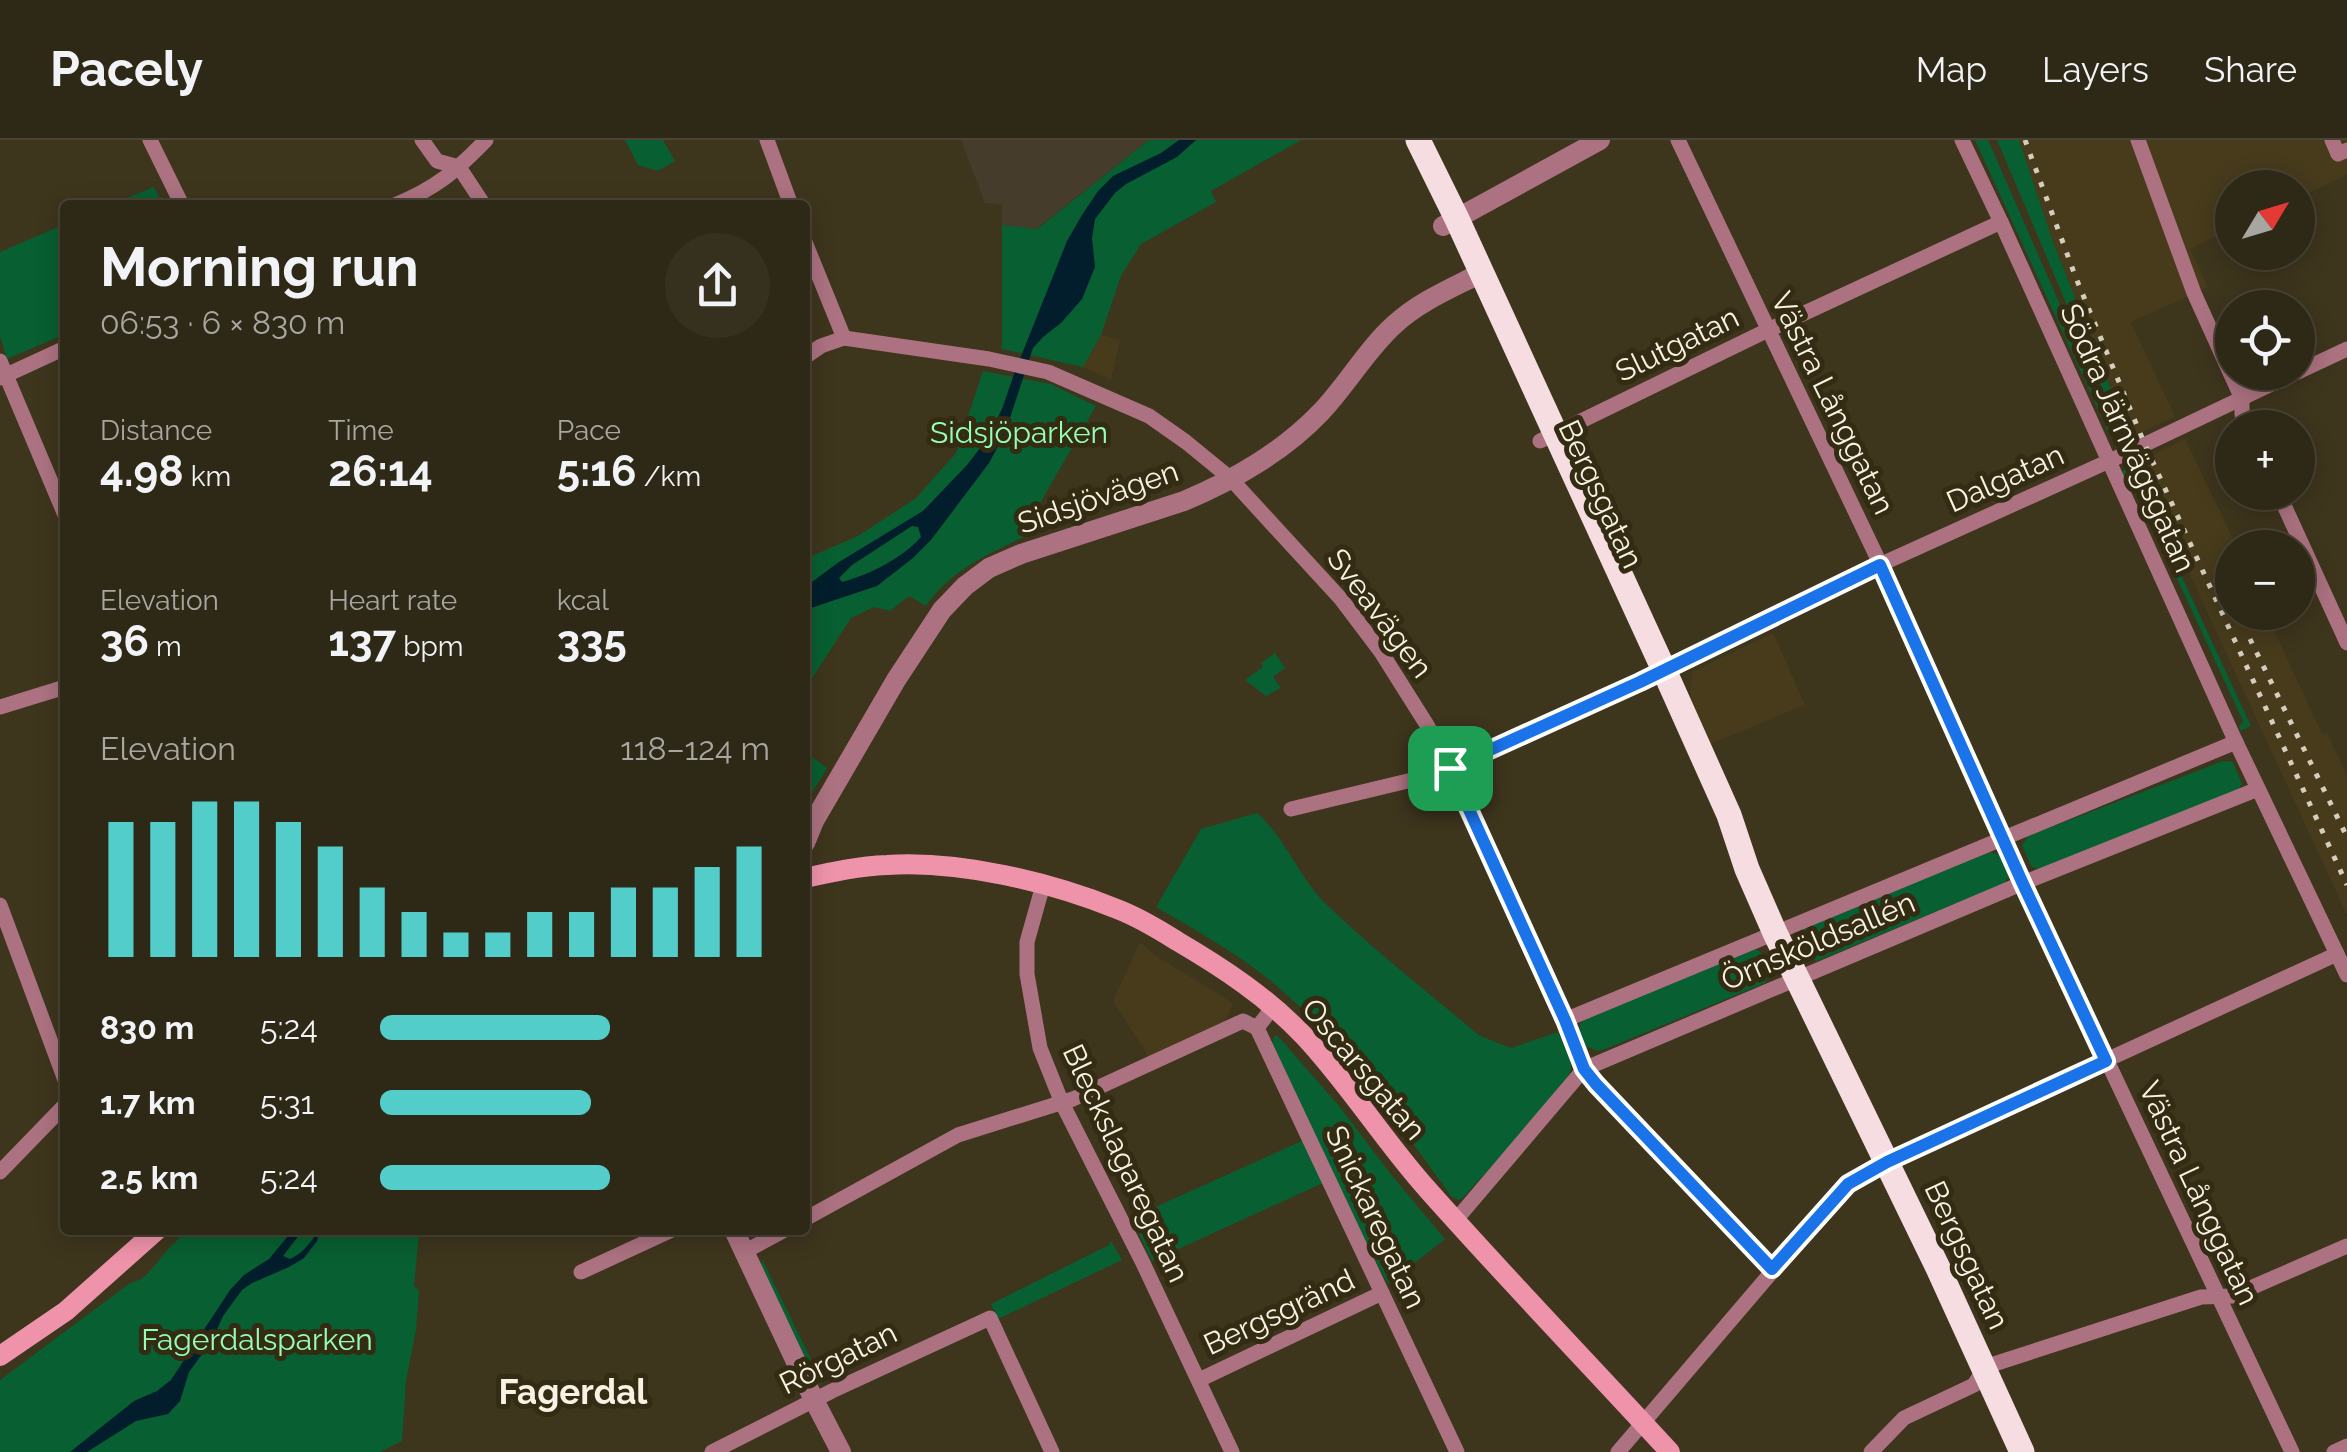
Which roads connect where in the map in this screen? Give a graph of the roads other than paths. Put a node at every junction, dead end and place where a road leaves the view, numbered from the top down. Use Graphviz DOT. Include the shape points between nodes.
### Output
graph roads {
  1 [pos="150,140"];
  2 [pos="422,140"];
  3 [pos="486,140"];
  4 [pos="766,140"];
  5 [pos="1406,140"];
  6 [pos="1418,140"];
  7 [pos="1600,140"];
  8 [pos="1678,140"];
  9 [pos="1962,140"];
  10 [pos="2138,140"];
  11 [pos="2332,140"];
  12 [pos="2347,150"];
  13 [pos="459,167"];
  14 [pos="180,200"];
  15 [pos="407,200"];
  16 [pos="481,200"];
  17 [pos="789,200"];
  18 [pos="1450,222"];
  19 [pos="2001,222"];
  20 [pos="810,254"];
  21 [pos="1474,276"];
  22 [pos="1768,330"];
  23 [pos="844,338"];
  24 [pos="2347,349"];
  25 [pos="60,350"];
  26 [pos="810,354"];
  27 [pos="2315,364"];
  28 [pos="2,371"];
  29 [pos="2259,390"];
  30 [pos="2242,398"];
  31 [pos="2242,410"];
  32 [pos="1547,438"];
  33 [pos="2108,461"];
  34 [pos="1230,478"];
  35 [pos="60,504"];
  36 [pos="2287,510"];
  37 [pos="1880,565"];
  38 [pos="2342,618"];
  39 [pos="2347,643"];
  40 [pos="1657,673"];
  41 [pos="60,689"];
  42 [pos="0,707"];
  43 [pos="2236,742"];
  44 [pos="1450,768"];
  45 [pos="2258,789"];
  46 [pos="1290,809"];
  47 [pos="810,830"];
  48 [pos="2004,839"];
  49 [pos="810,877"];
  50 [pos="2023,884"];
  51 [pos="1043,886"];
  52 [pos="0,905"];
  53 [pos="1775,933"];
  54 [pos="2337,954"];
  55 [pos="2347,976"];
  56 [pos="1797,980"];
  57 [pos="1273,1007"];
  58 [pos="1565,1020"];
  59 [pos="1258,1028"];
  60 [pos="2106,1061"];
  61 [pos="60,1067"];
  62 [pos="1584,1069"];
  63 [pos="1062,1102"];
  64 [pos="60,1109"];
  65 [pos="1881,1165"];
  66 [pos="0,1172"];
  67 [pos="810,1216"];
  68 [pos="1455,1221"];
  69 [pos="151,1235"];
  70 [pos="661,1235"];
  71 [pos="736,1235"];
  72 [pos="776,1235"];
  73 [pos="2347,1246"];
  74 [pos="744,1252"];
  75 [pos="1772,1269"];
  76 [pos="581,1272"];
  77 [pos="1382,1293"];
  78 [pos="2218,1297"];
  79 [pos="0,1356"];
  80 [pos="1979,1377"];
  81 [pos="1198,1380"];
  82 [pos="814,1400"];
  83 [pos="1642,1422"];
  84 [pos="2347,1446"];
  85 [pos="722,1450"];
  86 [pos="841,1452"];
  87 [pos="1052,1452"];
  88 [pos="1232,1452"];
  89 [pos="1458,1452"];
  90 [pos="1618,1452"];
  91 [pos="1670,1452"];
  92 [pos="1871,1452"];
  93 [pos="2006,1452"];
  94 [pos="2022,1452"];
  95 [pos="2292,1452"];
  96 [pos="2334,1452"];
  1 -- 14 [label="street"];
  2 -- 13 [label="street" via="437,161"];
  3 -- 13 [label="street"];
  4 -- 17 [label="street"];
  5 -- 18 [label="highway, Bergsgatan"];
  6 -- 18 [label="highway, Bergsgatan"];
  7 -- 18 [label="street"];
  8 -- 22 [label="street, Västra Långgatan"];
  9 -- 19 [label="street, Södra Järnvägsgatan"];
  10 -- 30 [label="street" via="2194,293"];
  11 -- 12 [label="street" via="2338,154"];
  13 -- 15 [label="street"];
  13 -- 16 [label="street"];
  18 -- 21 [label="highway, Bergsgatan"];
  19 -- 22 [label="street, Slutgatan"];
  19 -- 33 [label="street, Södra Järnvägsgatan"];
  20 -- 23 [label="street"];
  21 -- 32 [label="highway, Bergsgatan"];
  21 -- 34 [label="street, Sidsjövägen" via="1393,325 1320,413"];
  22 -- 32 [label="street, Slutgatan"];
  22 -- 37 [label="street, Västra Långgatan"];
  23 -- 26 [label="street"];
  23 -- 34 [label="street, Sveavägen" via="1048,372 1149,416"];
  24 -- 27 [label="street, Dalgatan"];
  25 -- 28 [label="street"];
  28 -- 35 [label="street"];
  29 -- 30 [label="street, Dalgatan"];
  30 -- 31 [label="street"];
  30 -- 33 [label="street, Dalgatan"];
  32 -- 40 [label="highway, Bergsgatan"];
  33 -- 37 [label="street, Dalgatan"];
  33 -- 43 [label="street, Södra Järnvägsgatan"];
  34 -- 44 [label="street, Sveavägen" via="1341,598"];
  34 -- 47 [label="street, Sidsjövägen" via="1184,501 1021,554 965,586 896,680"];
  36 -- 38 [label="street"];
  37 -- 40 [label="street, Dalgatan"];
  37 -- 48 [label="street, Västra Långgatan"];
  38 -- 39 [label="street"];
  40 -- 44 [label="street, Dalgatan"];
  40 -- 53 [label="highway, Bergsgatan" via="1713,821 1746,869"];
  41 -- 42 [label="street"];
  43 -- 45 [label="street, Södra Järnvägsgatan"];
  43 -- 48 [label="street, Örnsköldsallén"];
  44 -- 46 [label="street, Dalgatan"];
  44 -- 58 [label="street, Sveavägen"];
  45 -- 50 [label="street, Örnsköldsallén"];
  45 -- 54 [label="street, Södra Järnvägsgatan"];
  48 -- 50 [label="street, Västra Långgatan"];
  48 -- 53 [label="street, Örnsköldsallén"];
  49 -- 51 [label="main road, Oscarsgatan" via="888,864 934,865"];
  50 -- 56 [label="street, Örnsköldsallén"];
  50 -- 60 [label="street, Västra Långgatan"];
  51 -- 57 [label="main road, Oscarsgatan" via="1118,909 1161,931"];
  51 -- 63 [label="street, Bleckslagaregatan" via="1027,942 1027,974 1040,1048"];
  52 -- 61 [label="street"];
  53 -- 56 [label="highway, Bergsgatan"];
  53 -- 58 [label="street, Örnsköldsallén"];
  54 -- 55 [label="street, Södra Järnvägsgatan"];
  54 -- 60 [label="street"];
  56 -- 62 [label="street, Örnsköldsallén"];
  56 -- 65 [label="highway, Bergsgatan"];
  57 -- 59 [label="street"];
  57 -- 68 [label="main road, Oscarsgatan" via="1338,1075"];
  58 -- 62 [label="street, Sveavägen"];
  59 -- 63 [label="street" via="1243,1021"];
  59 -- 77 [label="street, Snickaregatan"];
  60 -- 65 [label="street"];
  60 -- 78 [label="street, Västra Långgatan"];
  62 -- 68 [label="street, Örnsköldsallén"];
  62 -- 75 [label="street, Sveavägen"];
  63 -- 67 [label="street" via="958,1135"];
  63 -- 81 [label="street, Bleckslagaregatan"];
  64 -- 66 [label="street"];
  65 -- 75 [label="street" via="1848,1184"];
  65 -- 80 [label="highway, Bergsgatan"];
  68 -- 83 [label="main road, Oscarsgatan"];
  69 -- 79 [label="main road" via="66,1311"];
  70 -- 76 [label="street"];
  71 -- 74 [label="street"];
  72 -- 74 [label="street"];
  73 -- 78 [label="street"];
  74 -- 82 [label="street"];
  75 -- 83 [label="street"];
  77 -- 81 [label="street, Bergsgränd"];
  77 -- 89 [label="street, Snickaregatan"];
  78 -- 80 [label="street" via="2182,1302 2010,1359"];
  78 -- 95 [label="street, Västra Långgatan"];
  80 -- 92 [label="street" via="1904,1418"];
  80 -- 93 [label="highway, Bergsgatan"];
  80 -- 94 [label="highway, Bergsgatan"];
  81 -- 88 [label="street, Bleckslagaregatan"];
  82 -- 85 [label="street, Rörgatan"];
  82 -- 86 [label="street"];
  82 -- 87 [label="street, Rörgatan" via="990,1318"];
  83 -- 90 [label="street"];
  83 -- 91 [label="main road, Oscarsgatan"];
  84 -- 96 [label="street"];
}
